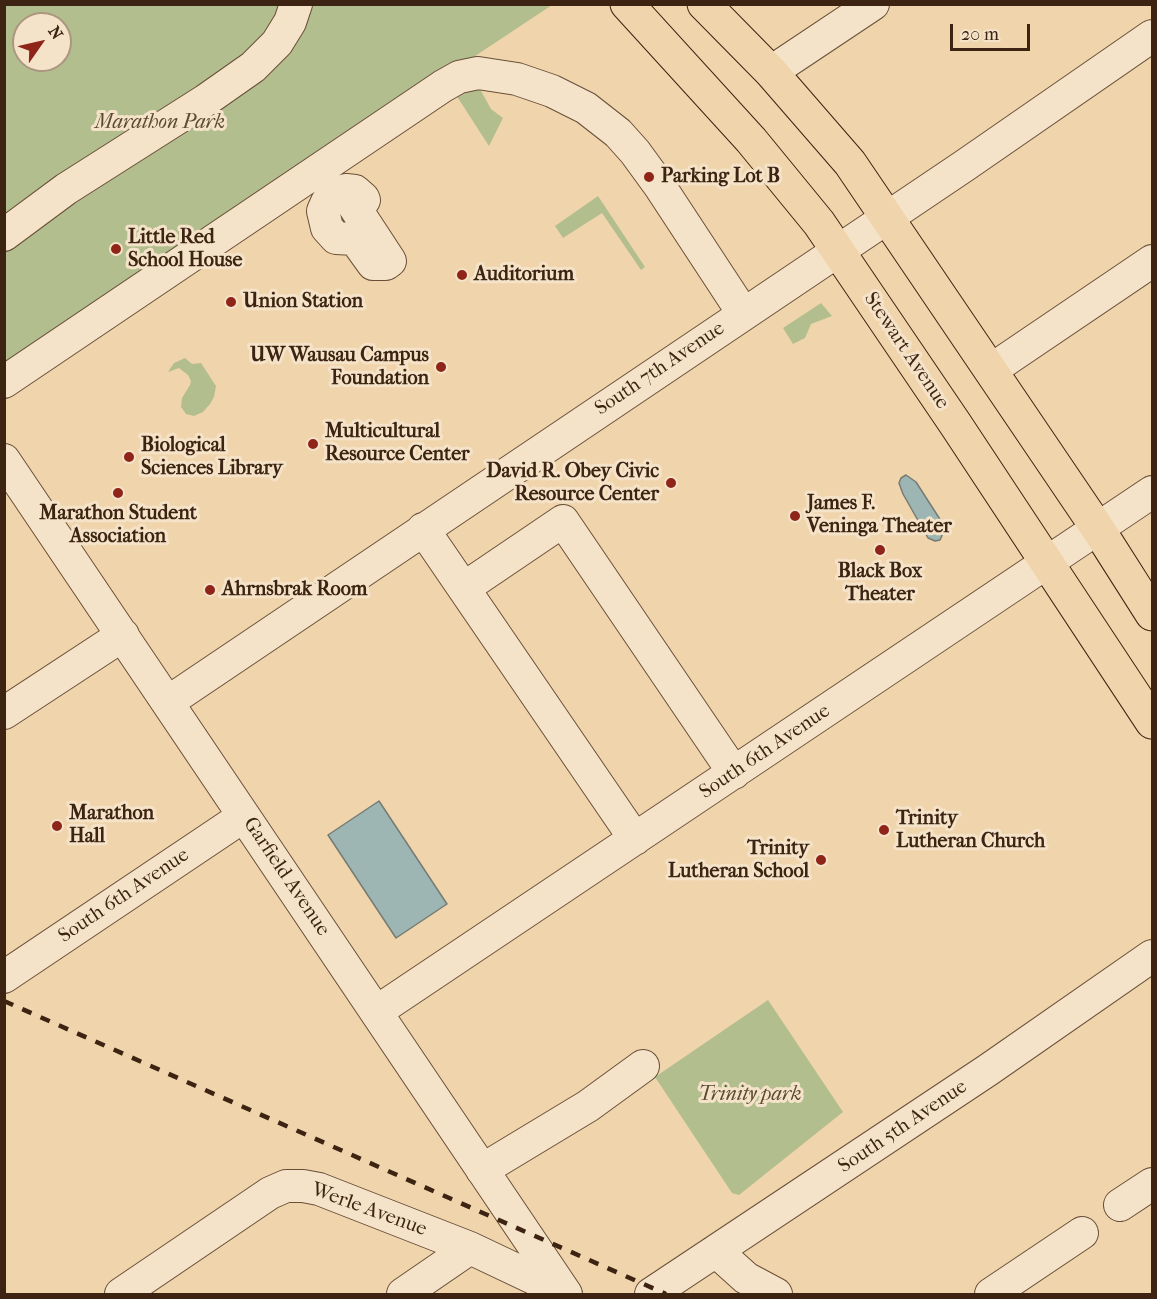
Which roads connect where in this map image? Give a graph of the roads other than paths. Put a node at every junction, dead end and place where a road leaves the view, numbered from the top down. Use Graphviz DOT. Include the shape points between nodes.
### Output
graph roads {
  1 [pos="296,4"];
  2 [pos="627,4"];
  3 [pos="704,4"];
  4 [pos="873,4"];
  5 [pos="1152,36"];
  6 [pos="771,72"];
  7 [pos="887,217"];
  8 [pos="4,235"];
  9 [pos="837,249"];
  10 [pos="1152,261"];
  11 [pos="743,313"];
  12 [pos="991,370"];
  13 [pos="4,382"];
  14 [pos="4,460"];
  15 [pos="1152,492"];
  16 [pos="423,529"];
  17 [pos="1098,529"];
  18 [pos="1048,563"];
  19 [pos="464,588"];
  20 [pos="1152,614"];
  21 [pos="123,635"];
  22 [pos="168,702"];
  23 [pos="4,713"];
  24 [pos="1152,722"];
  25 [pos="734,773"];
  26 [pos="244,816"];
  27 [pos="635,839"];
  28 [pos="1152,956"];
  29 [pos="4,977"];
  30 [pos="376,1012"];
  31 [pos="643,1066"];
  32 [pos="482,1170"];
  33 [pos="1152,1184"];
  34 [pos="1120,1205"];
  35 [pos="1082,1233"];
  36 [pos="470,1248"];
  37 [pos="716,1251"];
  38 [pos="121,1294"];
  39 [pos="403,1294"];
  40 [pos="566,1294"];
  41 [pos="651,1294"];
  42 [pos="776,1294"];
  43 [pos="991,1294"];
  1 -- 8 [label="street" via="277,43 247,71 66,189"];
  2 -- 9 [label="main road, Stewart Avenue" via="752,140"];
  3 -- 6 [label="main road"];
  4 -- 6 [label="street"];
  5 -- 7 [label="street, South 7th Avenue"];
  6 -- 7 [label="main road" via="850,164"];
  7 -- 9 [label="street, South 7th Avenue"];
  7 -- 12 [label="main road"];
  9 -- 11 [label="street, South 7th Avenue"];
  9 -- 18 [label="main road, Stewart Avenue"];
  10 -- 12 [label="street"];
  11 -- 13 [label="street" via="659,185 623,138 602,119 552,91 517,79 478,73 452,80"];
  11 -- 16 [label="street, South 7th Avenue"];
  12 -- 17 [label="main road"];
  14 -- 21 [label="street, Garfield Avenue"];
  15 -- 17 [label="street, South 6th Avenue"];
  16 -- 19 [label="street"];
  16 -- 22 [label="street, South 7th Avenue"];
  17 -- 18 [label="street, South 6th Avenue"];
  17 -- 20 [label="main road"];
  18 -- 24 [label="main road, Stewart Avenue"];
  18 -- 25 [label="street, South 6th Avenue"];
  19 -- 25 [label="street" via="563,521"];
  19 -- 27 [label="street"];
  21 -- 22 [label="street, Garfield Avenue"];
  21 -- 23 [label="street"];
  22 -- 26 [label="street, Garfield Avenue"];
  25 -- 27 [label="street, South 6th Avenue"];
  26 -- 29 [label="street, South 6th Avenue"];
  26 -- 30 [label="street, Garfield Avenue"];
  27 -- 30 [label="street, South 6th Avenue"];
  28 -- 37 [label="street, South 5th Avenue"];
  30 -- 32 [label="street, Garfield Avenue"];
  31 -- 32 [label="street" via="588,1106"];
  32 -- 40 [label="street, Garfield Avenue"];
  33 -- 34 [label="street"];
  35 -- 43 [label="street"];
  36 -- 38 [label="street, Werle Avenue" via="319,1189 286,1186"];
  36 -- 39 [label="street"];
  36 -- 40 [label="street, Werle Avenue"];
  37 -- 41 [label="street, South 5th Avenue"];
  37 -- 42 [label="street" via="746,1278"];
}
